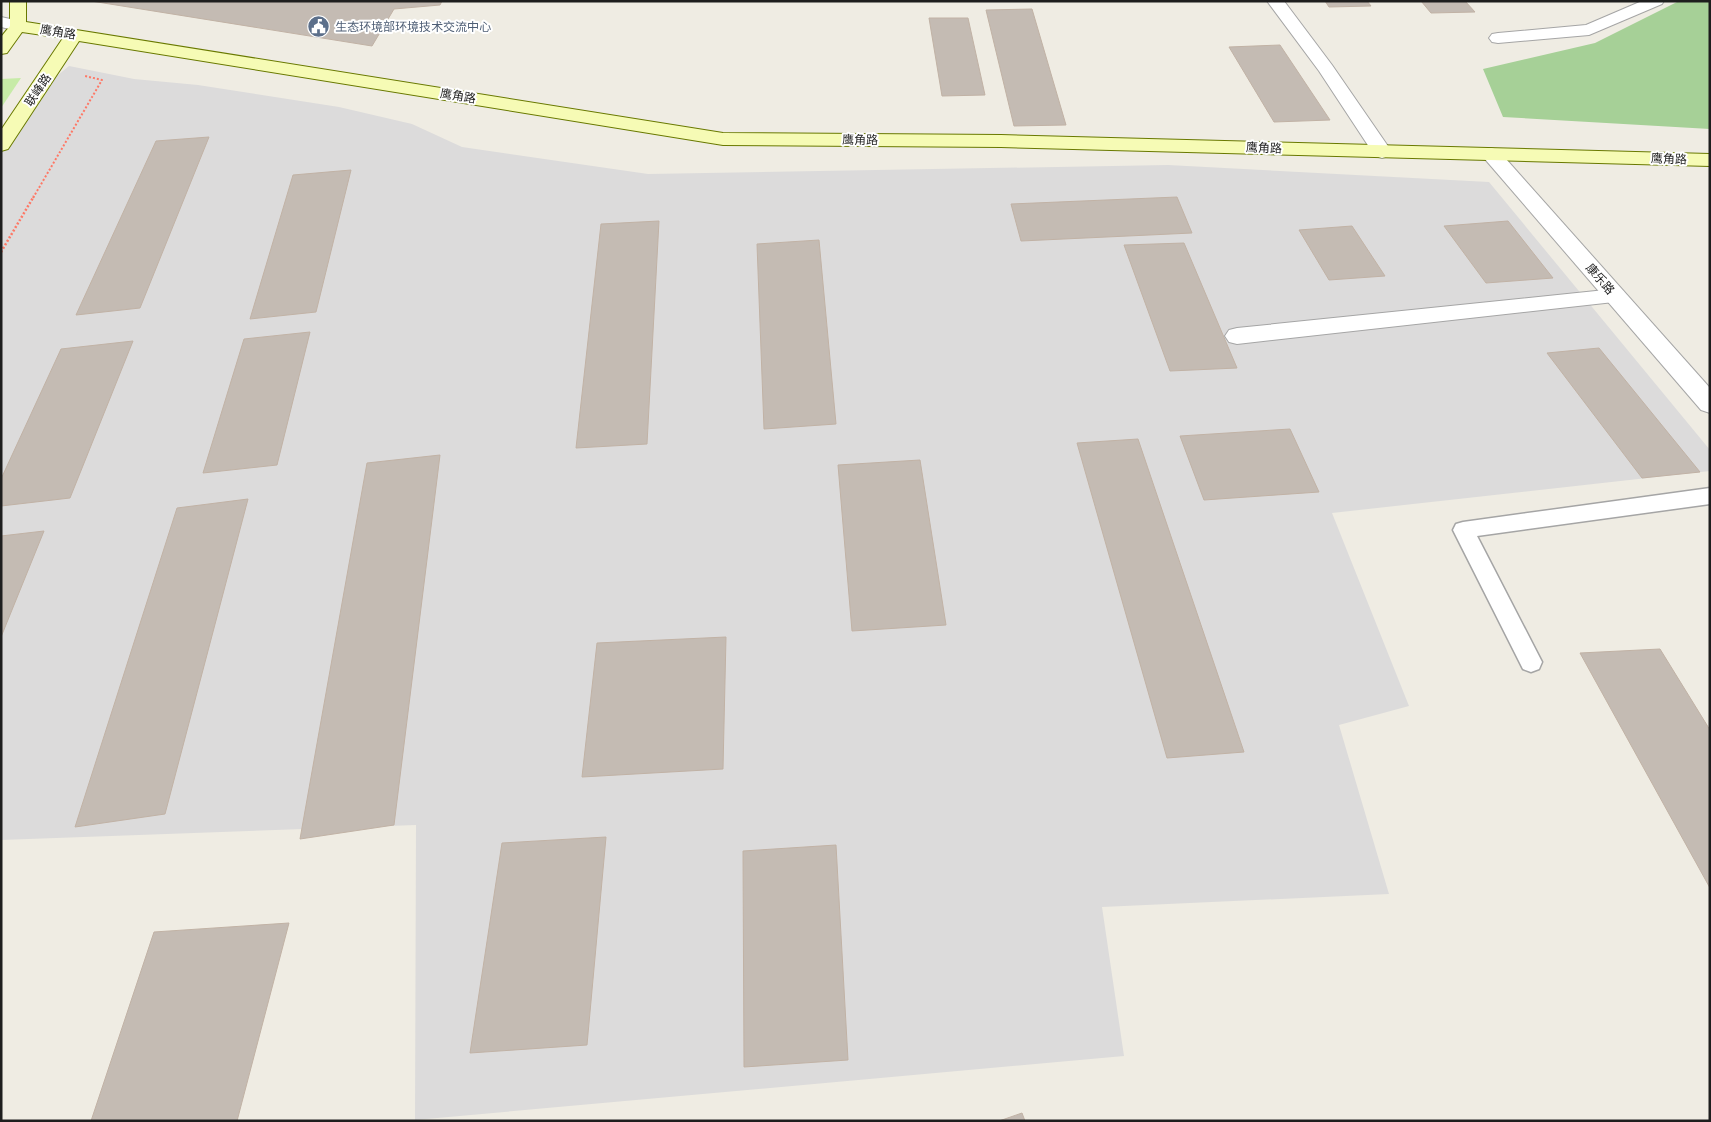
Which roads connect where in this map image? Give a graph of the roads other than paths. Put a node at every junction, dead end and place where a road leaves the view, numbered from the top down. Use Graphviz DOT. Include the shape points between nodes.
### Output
graph roads {
  1 [pos="18,1"];
  2 [pos="1275,1"];
  3 [pos="1656,1"];
  4 [pos="10,24"];
  5 [pos="74,35"];
  6 [pos="1498,38"];
  7 [pos="1,49"];
  8 [pos="1,145"];
  9 [pos="1382,152"];
  10 [pos="1491,154"];
  11 [pos="1710,160"];
  12 [pos="1615,296"];
  13 [pos="1238,336"];
  14 [pos="1710,404"];
  15 [pos="1710,496"];
  16 [pos="1532,662"];
  1 -- 4 [label="main road"];
  2 -- 9 [label="street"];
  3 -- 6 [label="street" via="1589,30"];
  4 -- 5 [label="main road, 鹰角路"];
  4 -- 7 [label="main road"];
  5 -- 8 [label="main road, 联峰路"];
  5 -- 9 [label="main road, 鹰角路" via="722,138 1000,141"];
  9 -- 10 [label="main road, 鹰角路"];
  10 -- 11 [label="main road, 鹰角路"];
  10 -- 12 [label="street, 康乐路"];
  12 -- 13 [label="street"];
  12 -- 14 [label="street, 康乐路"];
  15 -- 16 [label="lane" via="1463,530"];
}
